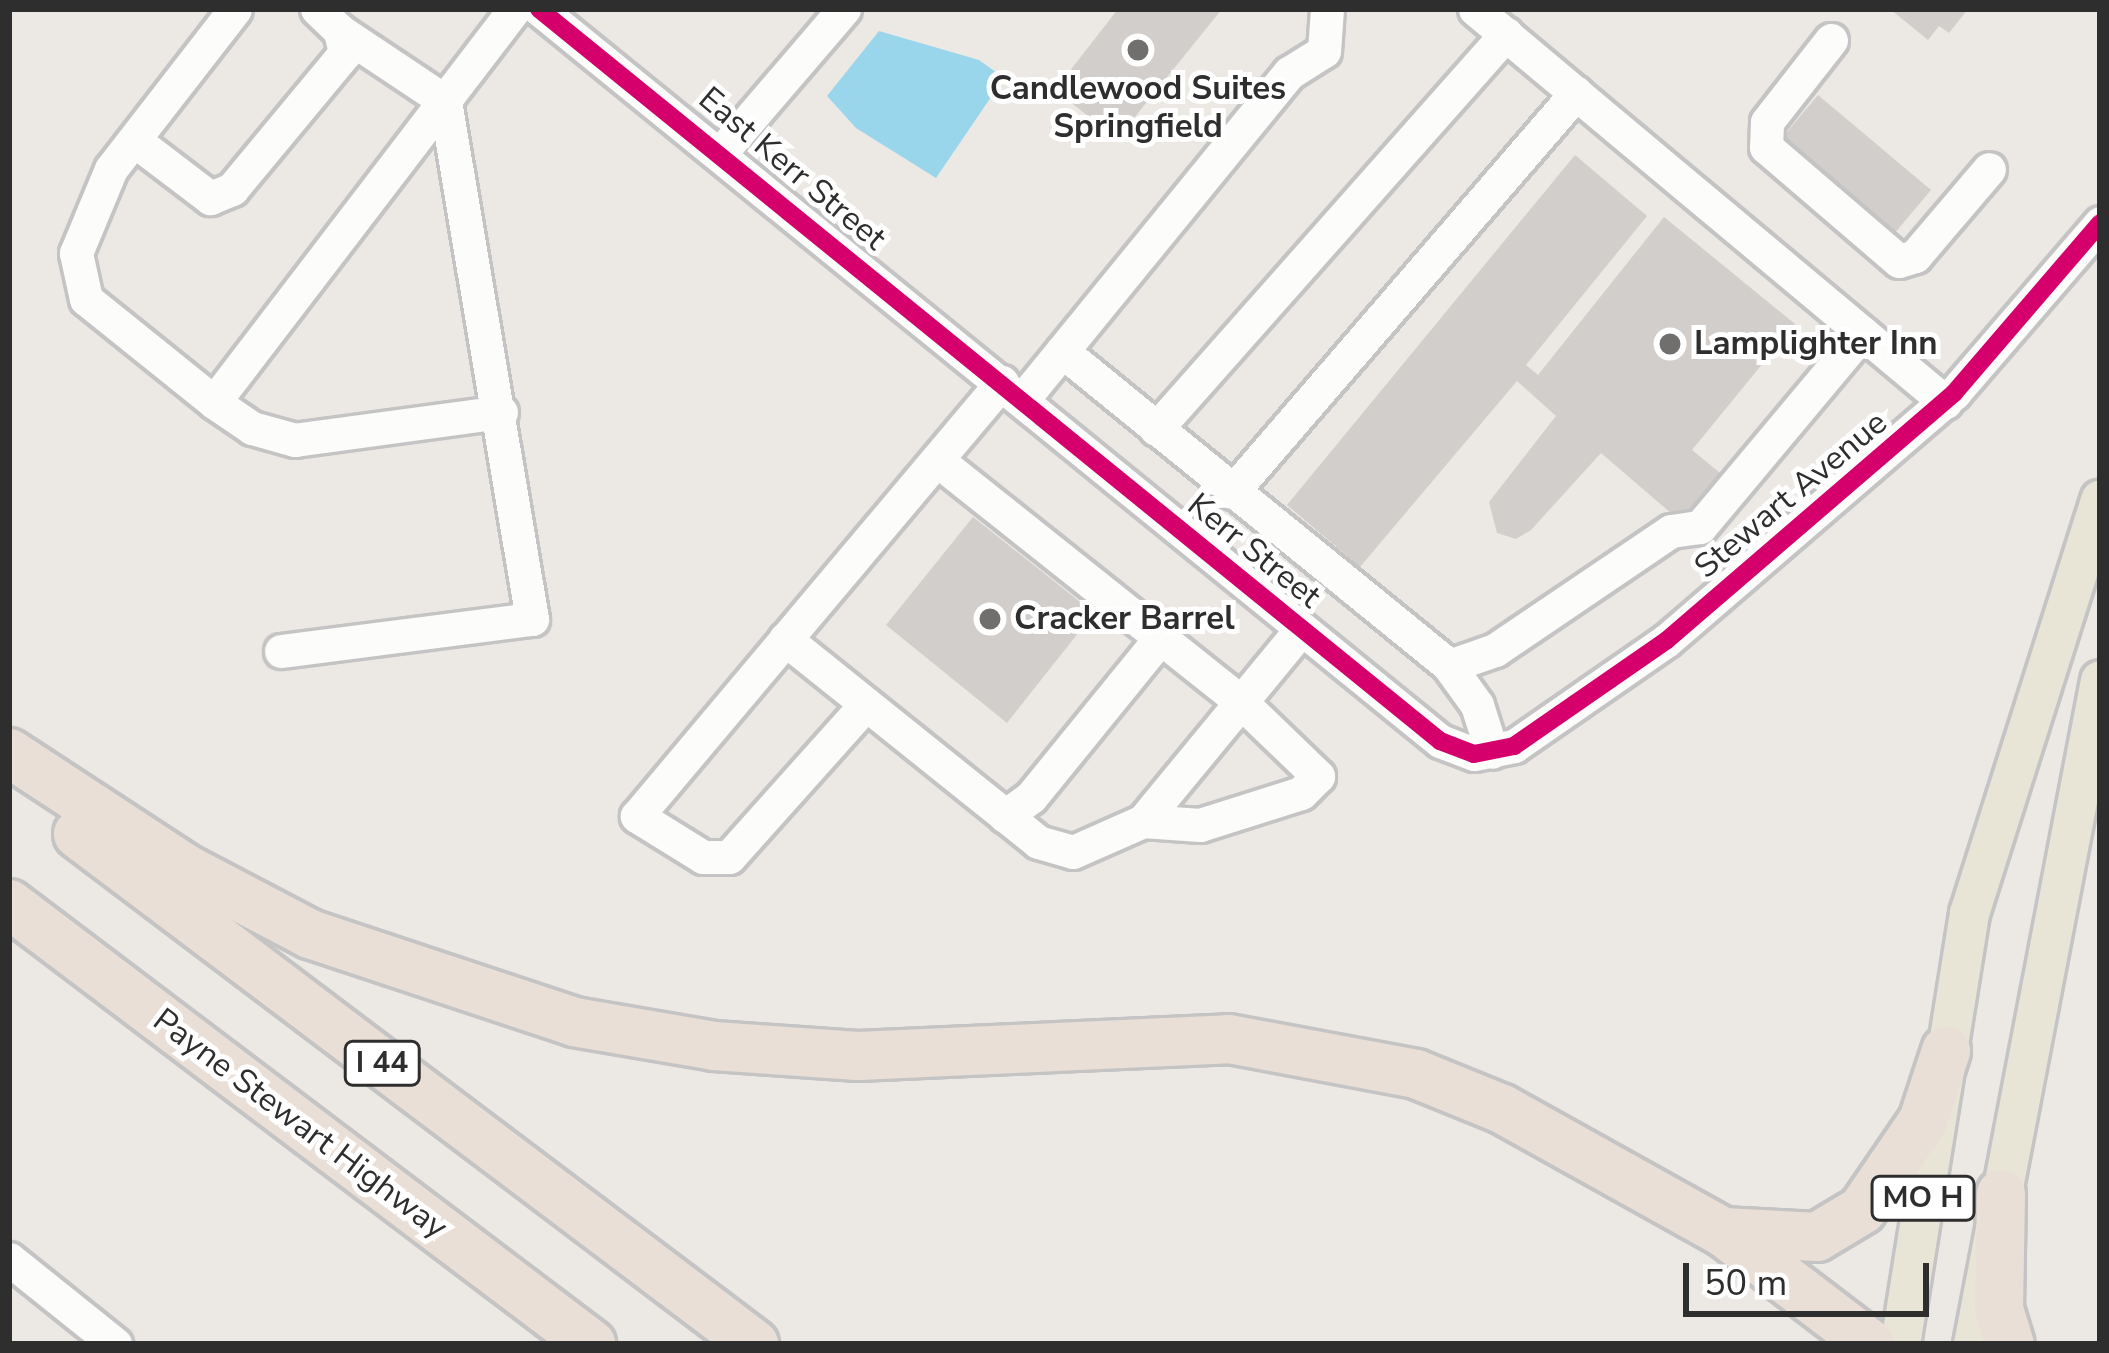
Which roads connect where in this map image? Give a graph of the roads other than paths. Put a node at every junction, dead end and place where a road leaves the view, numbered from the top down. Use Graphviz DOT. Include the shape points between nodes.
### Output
graph roads {
  1 [pos="236,9"];
  2 [pos="514,9"];
  3 [pos="539,9"];
  4 [pos="844,9"];
  5 [pos="1327,9"];
  6 [pos="1475,9"];
  7 [pos="328,20"];
  8 [pos="1506,34"];
  9 [pos="1831,40"];
  10 [pos="1576,93"];
  11 [pos="445,101"];
  12 [pos="134,140"];
  13 [pos="723,150"];
  14 [pos="1989,169"];
  15 [pos="2100,223"];
  16 [pos="1862,333"];
  17 [pos="1062,351"];
  18 [pos="1012,391"];
  19 [pos="1945,402"];
  20 [pos="214,403"];
  21 [pos="501,412"];
  22 [pos="1156,428"];
  23 [pos="937,460"];
  24 [pos="1232,491"];
  25 [pos="2100,499"];
  26 [pos="1301,629"];
  27 [pos="1160,638"];
  28 [pos="785,639"];
  29 [pos="281,651"];
  30 [pos="1449,666"];
  31 [pos="2100,680"];
  32 [pos="1241,702"];
  33 [pos="866,704"];
  34 [pos="9,753"];
  35 [pos="1483,753"];
  36 [pos="9,782"];
  37 [pos="1005,815"];
  38 [pos="1143,821"];
  39 [pos="9,904"];
  40 [pos="1946,1051"];
  41 [pos="262,1096"];
  42 [pos="2001,1194"];
  43 [pos="1723,1232"];
  44 [pos="9,1259"];
  45 [pos="115,1344"];
  46 [pos="560,1344"];
  47 [pos="591,1344"];
  48 [pos="754,1344"];
  49 [pos="1870,1344"];
  50 [pos="1900,1344"];
  51 [pos="1973,1344"];
  52 [pos="2010,1344"];
  1 -- 12 [label="street"];
  2 -- 11 [label="street"];
  3 -- 13 [label="street, East Kerr Street"];
  4 -- 13 [label="street"];
  5 -- 17 [label="street" via="1324,51 1289,74"];
  6 -- 8 [label="street"];
  7 -- 11 [label="street"];
  7 -- 12 [label="street" via="345,53 232,189 210,198 188,187"];
  8 -- 10 [label="street"];
  8 -- 22 [label="street"];
  9 -- 14 [label="street" via="1767,122 1766,148 1899,261 1915,256"];
  10 -- 16 [label="street"];
  10 -- 24 [label="street"];
  11 -- 20 [label="street"];
  11 -- 21 [label="street"];
  12 -- 20 [label="street" via="90,208 76,253 86,299"];
  13 -- 18 [label="street, East Kerr Street"];
  15 -- 19 [label="street, Stewart Avenue"];
  16 -- 19 [label="street"];
  16 -- 30 [label="street" via="1700,527 1671,531 1495,650"];
  17 -- 18 [label="street"];
  17 -- 22 [label="street"];
  18 -- 23 [label="street"];
  18 -- 26 [label="street, Kerr Street"];
  19 -- 35 [label="street, Stewart Avenue" via="1617,680"];
  20 -- 21 [label="street" via="252,428 295,440"];
  21 -- 29 [label="street" via="532,619"];
  22 -- 24 [label="street"];
  23 -- 27 [label="street"];
  23 -- 28 [label="street"];
  24 -- 30 [label="street"];
  25 -- 40 [label="main road" via="1969,913"];
  26 -- 32 [label="street"];
  26 -- 35 [label="street, Kerr Street" via="1440,741"];
  27 -- 32 [label="street"];
  27 -- 37 [label="street" via="1031,797"];
  28 -- 33 [label="street"];
  28 -- 33 [label="street" via="637,816 650,830 703,857 729,857"];
  30 -- 35 [label="street" via="1477,705"];
  31 -- 42 [label="main road"];
  32 -- 38 [label="street"];
  32 -- 38 [label="street" via="1318,776 1301,793 1200,825"];
  33 -- 37 [label="street"];
  34 -- 43 [label="highway" via="248,904 439,984 643,1036 786,1052 932,1055 1180,1037 1324,1051 1502,1109"];
  36 -- 48 [label="highway, I 44"];
  37 -- 38 [label="street" via="1038,842 1073,852"];
  39 -- 41 [label="highway, Payne Stewart Highway"];
  40 -- 43 [label="highway" via="1923,1120 1862,1210 1817,1237"];
  40 -- 50 [label="main road, MO H"];
  41 -- 46 [label="highway"];
  41 -- 47 [label="highway, Payne Stewart Highway"];
  42 -- 51 [label="main road"];
  42 -- 52 [label="highway" via="2000,1309"];
  43 -- 49 [label="highway"];
  44 -- 45 [label="street"];
}
